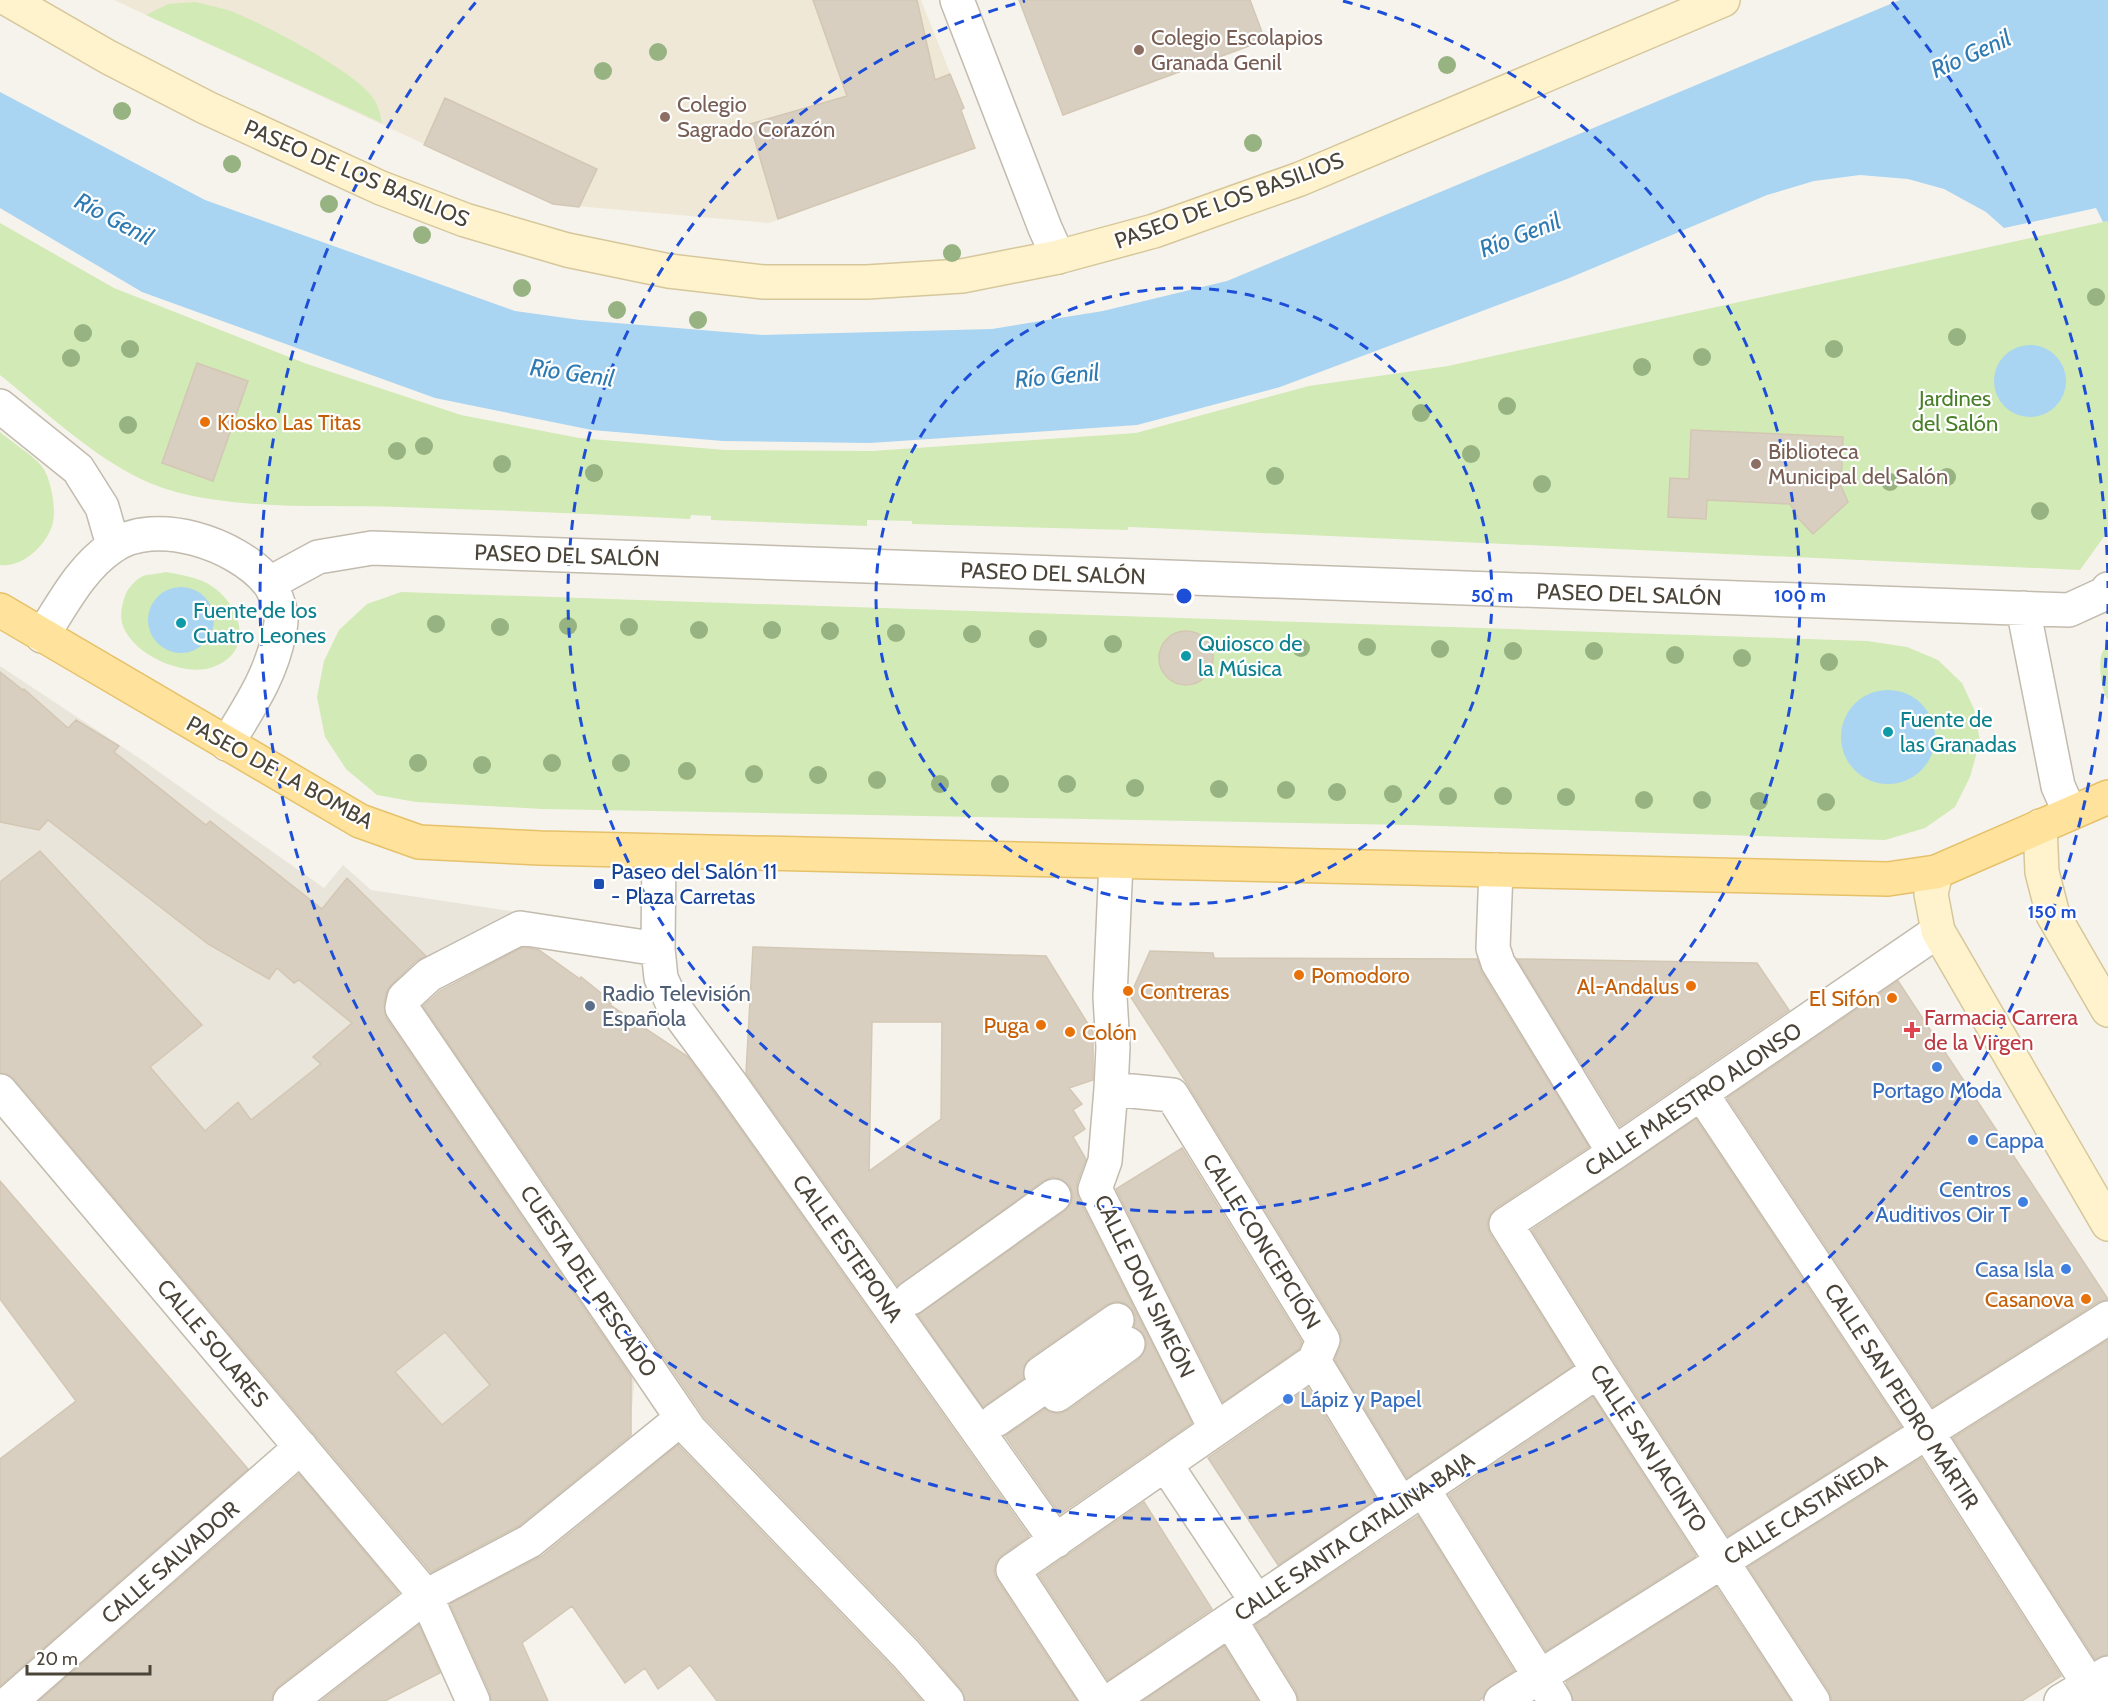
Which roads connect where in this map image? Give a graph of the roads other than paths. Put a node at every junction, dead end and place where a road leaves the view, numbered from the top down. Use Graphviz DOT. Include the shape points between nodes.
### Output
graph roads {
  1 [pos="9,0"];
  2 [pos="957,0"];
  3 [pos="1723,0"];
  4 [pos="1058,257"];
  5 [pos="0,406"];
  6 [pos="113,545"];
  7 [pos="270,583"];
  8 [pos="2108,589"];
  9 [pos="2023,608"];
  10 [pos="0,610"];
  11 [pos="42,636"];
  12 [pos="227,744"];
  13 [pos="2108,797"];
  14 [pos="2070,813"];
  15 [pos="2040,826"];
  16 [pos="659,850"];
  17 [pos="1116,862"];
  18 [pos="1951,866"];
  19 [pos="1496,870"];
  20 [pos="1938,931"];
  21 [pos="658,949"];
  22 [pos="2108,1010"];
  23 [pos="1111,1089"];
  24 [pos="0,1091"];
  25 [pos="1701,1093"];
  26 [pos="1614,1154"];
  27 [pos="1054,1196"];
  28 [pos="1506,1224"];
  29 [pos="2108,1224"];
  30 [pos="911,1298"];
  31 [pos="2108,1318"];
  32 [pos="1123,1332"];
  33 [pos="1314,1361"];
  34 [pos="1598,1371"];
  35 [pos="682,1418"];
  36 [pos="996,1420"];
  37 [pos="1215,1428"];
  38 [pos="1927,1432"];
  39 [pos="301,1447"];
  40 [pos="1166,1465"];
  41 [pos="1412,1496"];
  42 [pos="1056,1540"];
  43 [pos="1723,1561"];
  44 [pos="426,1596"];
  45 [pos="1257,1602"];
  46 [pos="1230,1620"];
  47 [pos="2100,1686"];
  48 [pos="1548,1689"];
  49 [pos="11,1701"];
  50 [pos="290,1701"];
  51 [pos="473,1701"];
  52 [pos="947,1701"];
  53 [pos="1100,1701"];
  54 [pos="1110,1701"];
  55 [pos="1280,1701"];
  56 [pos="1501,1701"];
  57 [pos="1813,1701"];
  58 [pos="2061,1701"];
  1 -- 4 [label="main road, PASEO DE LOS BASILIOS" via="207,108 379,187 465,220 567,250 669,271 764,282 867,282 962,276"];
  2 -- 4 [label="street"];
  3 -- 4 [label="main road, PASEO DE LOS BASILIOS" via="1300,179 1154,231"];
  5 -- 6 [label="street" via="78,469 102,507"];
  6 -- 7 [label="street" via="143,534 178,535 220,547 245,560"];
  6 -- 11 [label="street" via="87,568"];
  7 -- 9 [label="street, PASEO DEL SALÓN" via="318,557 372,548"];
  7 -- 12 [label="street" via="282,617 275,655 263,685"];
  8 -- 9 [label="street, PASEO DEL SALÓN" via="2070,609"];
  9 -- 14 [label="street" via="2058,786"];
  10 -- 11 [label="main road, PASEO DE LA BOMBA"];
  11 -- 12 [label="main road, PASEO DE LA BOMBA"];
  12 -- 16 [label="main road, PASEO DE LA BOMBA" via="360,821 419,842"];
  13 -- 14 [label="main road"];
  14 -- 15 [label="main road"];
  15 -- 18 [label="main road"];
  15 -- 22 [label="main road" via="2042,872 2053,915"];
  16 -- 17 [label="main road"];
  16 -- 21 [label="street, CALLE ESTEPONA"];
  17 -- 19 [label="main road"];
  17 -- 23 [label="street, CALLE DON SIMEÓN" via="1110,997"];
  18 -- 19 [label="main road" via="1888,879"];
  18 -- 20 [label="main road" via="1931,894"];
  19 -- 26 [label="street" via="1493,948 1498,963"];
  20 -- 25 [label="street, CALLE MAESTRO ALONSO"];
  20 -- 29 [label="main road"];
  21 -- 35 [label="street, CUESTA DEL PESCADO" via="520,928 429,975 404,998 402,1008"];
  21 -- 42 [label="street, CALLE ESTEPONA" via="661,978 674,1007"];
  23 -- 33 [label="street, CALLE CONCEPCIÓN" via="1172,1095 1323,1340"];
  23 -- 37 [label="street, CALLE DON SIMEÓN" via="1105,1161 1095,1189"];
  24 -- 39 [label="street, CALLE SOLARES"];
  25 -- 26 [label="street, CALLE MAESTRO ALONSO"];
  25 -- 38 [label="street, CALLE SAN PEDRO MÁRTIR"];
  26 -- 28 [label="street, CALLE MAESTRO ALONSO"];
  27 -- 30 [label="street"];
  28 -- 34 [label="street, CALLE SAN JACINTO"];
  31 -- 38 [label="street, CALLE CASTAÑEDA"];
  32 -- 36 [label="street" via="1041,1373 1048,1384"];
  33 -- 37 [label="street"];
  33 -- 41 [label="street, CALLE CONCEPCIÓN"];
  34 -- 41 [label="street, CALLE SANTA CATALINA BAJA"];
  34 -- 43 [label="street, CALLE SAN JACINTO"];
  35 -- 44 [label="street" via="530,1541"];
  35 -- 52 [label="street, CUESTA DEL PESCADO"];
  37 -- 40 [label="street"];
  38 -- 43 [label="street, CALLE CASTAÑEDA"];
  38 -- 47 [label="street, CALLE SAN PEDRO MÁRTIR" via="2074,1662"];
  39 -- 44 [label="street, CALLE SOLARES"];
  39 -- 49 [label="street, CALLE SALVADOR"];
  40 -- 42 [label="street"];
  40 -- 45 [label="street"];
  41 -- 45 [label="street, CALLE SANTA CATALINA BAJA"];
  41 -- 48 [label="street, CALLE CONCEPCIÓN"];
  42 -- 53 [label="street" via="1013,1570"];
  43 -- 48 [label="street, CALLE CASTAÑEDA"];
  43 -- 57 [label="street, CALLE SAN JACINTO"];
  44 -- 50 [label="street"];
  44 -- 51 [label="street, CALLE SOLARES"];
  45 -- 46 [label="street, CALLE SANTA CATALINA BAJA"];
  46 -- 54 [label="street, CALLE SANTA CATALINA BAJA"];
  46 -- 55 [label="street"];
  47 -- 58 [label="street"];
  48 -- 56 [label="street, CALLE CASTAÑEDA"];
}
